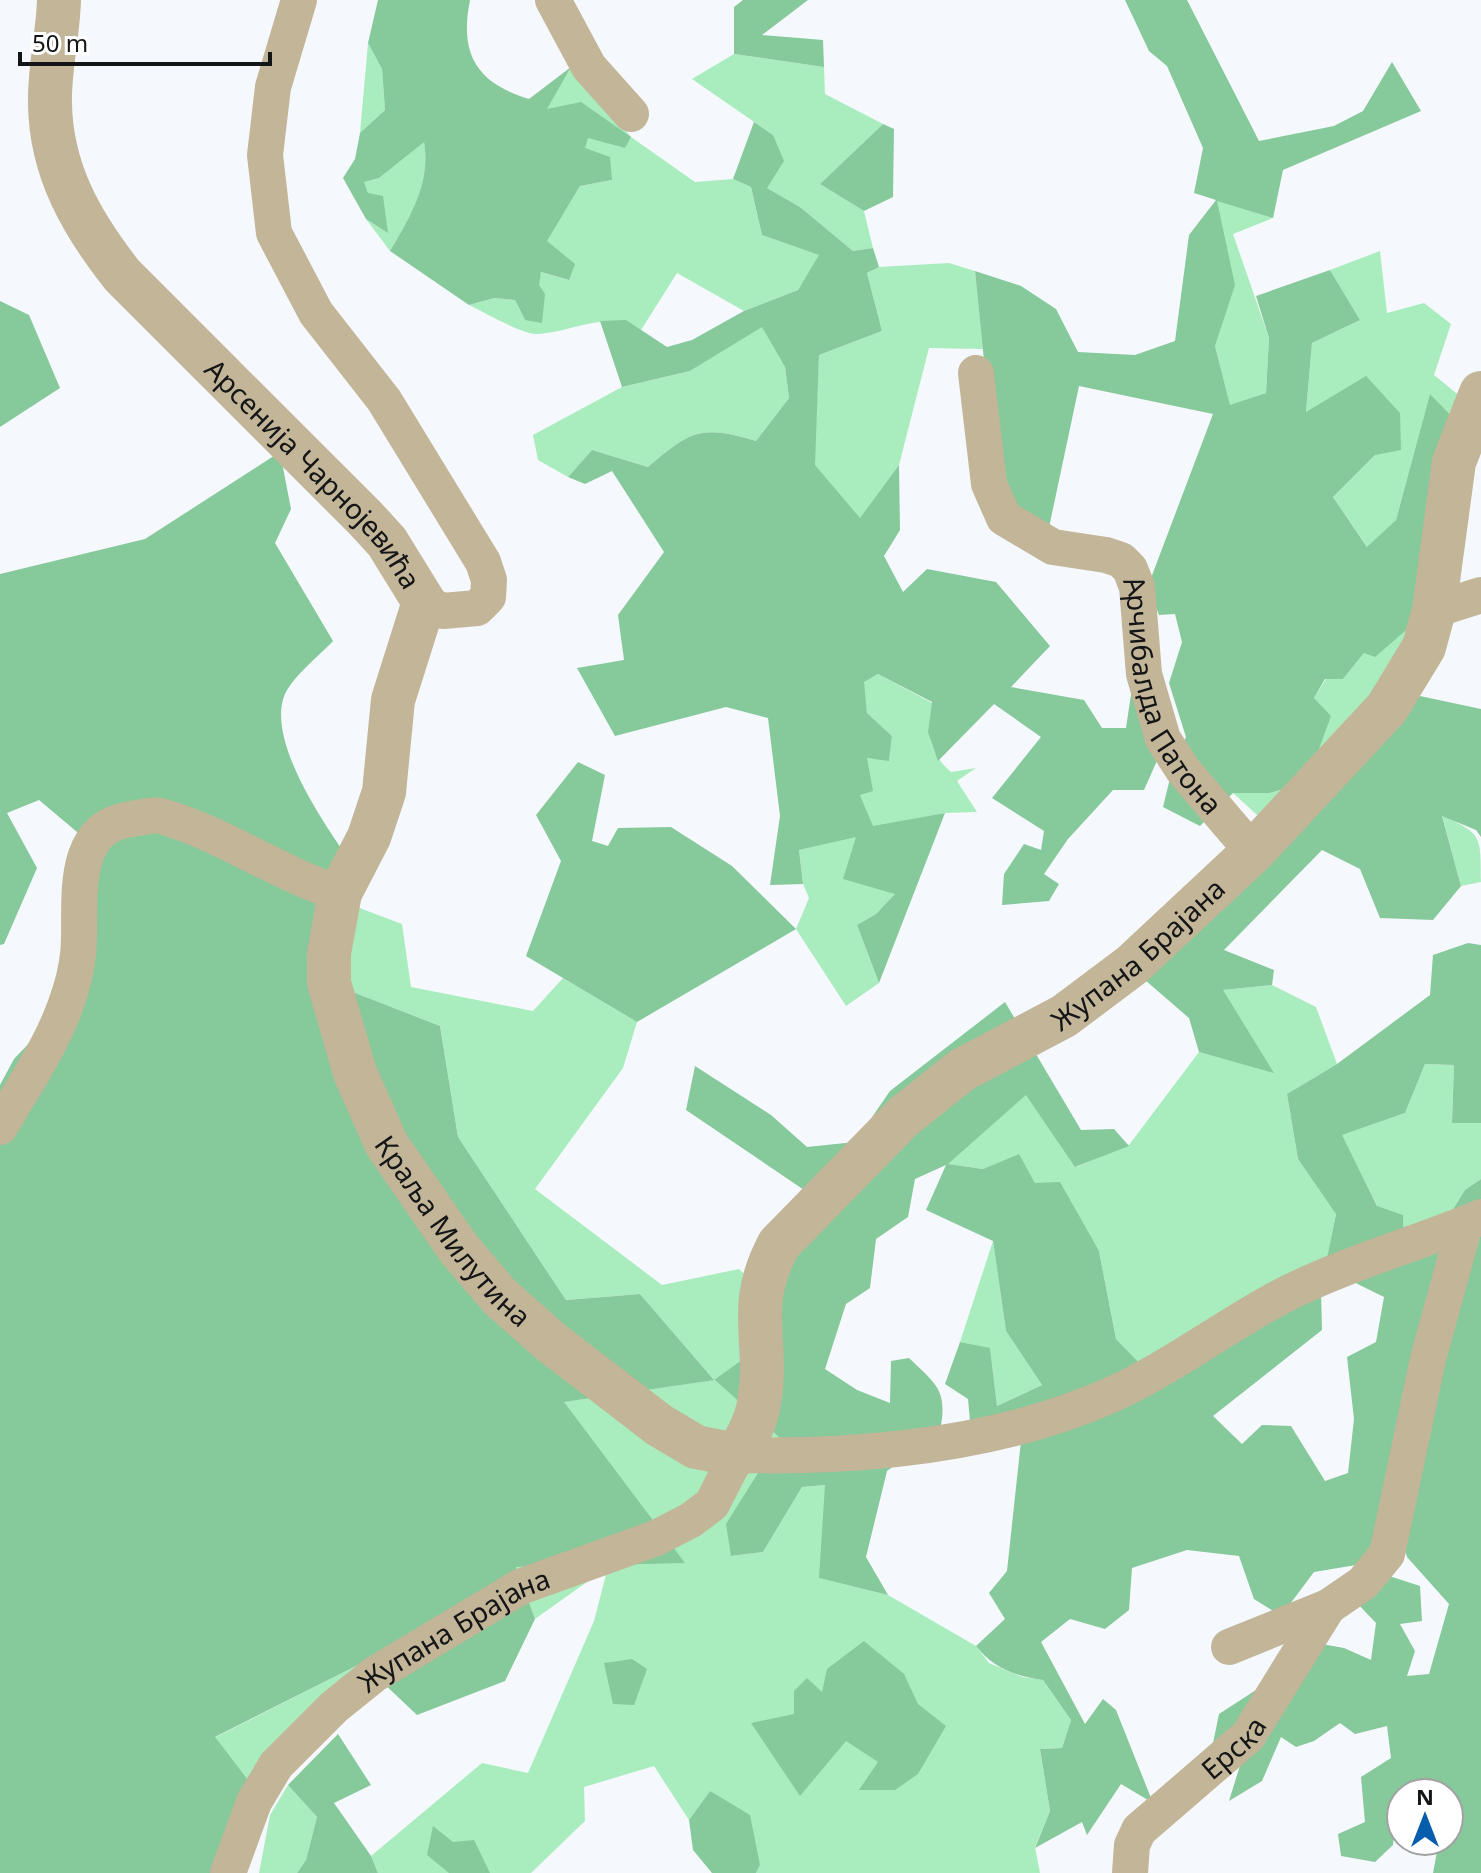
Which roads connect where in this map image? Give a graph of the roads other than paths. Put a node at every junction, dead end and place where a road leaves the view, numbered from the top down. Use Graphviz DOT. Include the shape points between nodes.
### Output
graph roads {
  1 [pos="59,0"];
  2 [pos="299,0"];
  3 [pos="553,0"];
  4 [pos="631,114"];
  5 [pos="976,373"];
  6 [pos="1481,393"];
  7 [pos="1481,595"];
  8 [pos="424,602"];
  9 [pos="1434,610"];
  10 [pos="1253,852"];
  11 [pos="340,893"];
  12 [pos="0,1127"];
  13 [pos="1473,1220"];
  14 [pos="737,1455"];
  15 [pos="1328,1607"];
  16 [pos="1229,1647"];
  17 [pos="228,1873"];
  18 [pos="1130,1873"];
  1 -- 8 [label="street, Арсенија Чарнојевића" via="50,104 59,172 90,235 142,296 387,542"];
  2 -- 8 [label="street, Арсенија Чарнојевића" via="273,87 265,155 274,233 316,313 384,400 483,562 488,597 477,608 443,611"];
  3 -- 4 [label="street" via="589,67"];
  5 -- 10 [label="street, Арчибалда Патона" via="989,484 1004,518 1053,547 1106,555 1130,569 1137,587 1144,674 1163,739"];
  6 -- 9 [label="street, Жупана Брајана" via="1454,462"];
  7 -- 9 [label="street"];
  8 -- 11 [label="street, Краља Милутина" via="393,700 384,792 369,837"];
  9 -- 10 [label="street, Жупана Брајана" via="1424,647 1387,708"];
  10 -- 14 [label="street, Жупана Брајана" via="1132,965 1064,1016 962,1070 903,1117 779,1244 758,1300 760,1400"];
  11 -- 12 [label="street" via="158,815 103,827 86,851 77,890 79,941 70,991 52,1040"];
  11 -- 14 [label="street, Краља Милутина" via="329,983 355,1073 387,1145 459,1249 500,1297 551,1342 659,1425 696,1447"];
  13 -- 14 [label="street" via="1287,1294 1089,1405 989,1432 889,1450 831,1456"];
  13 -- 15 [label="street" via="1422,1388 1387,1554 1363,1583"];
  14 -- 17 [label="street, Жупана Брајана" via="712,1504 691,1520 520,1587 375,1674 334,1707 276,1765 254,1802"];
  15 -- 16 [label="street"];
  15 -- 18 [label="street, Ерска" via="1248,1736 1139,1830"];
}
